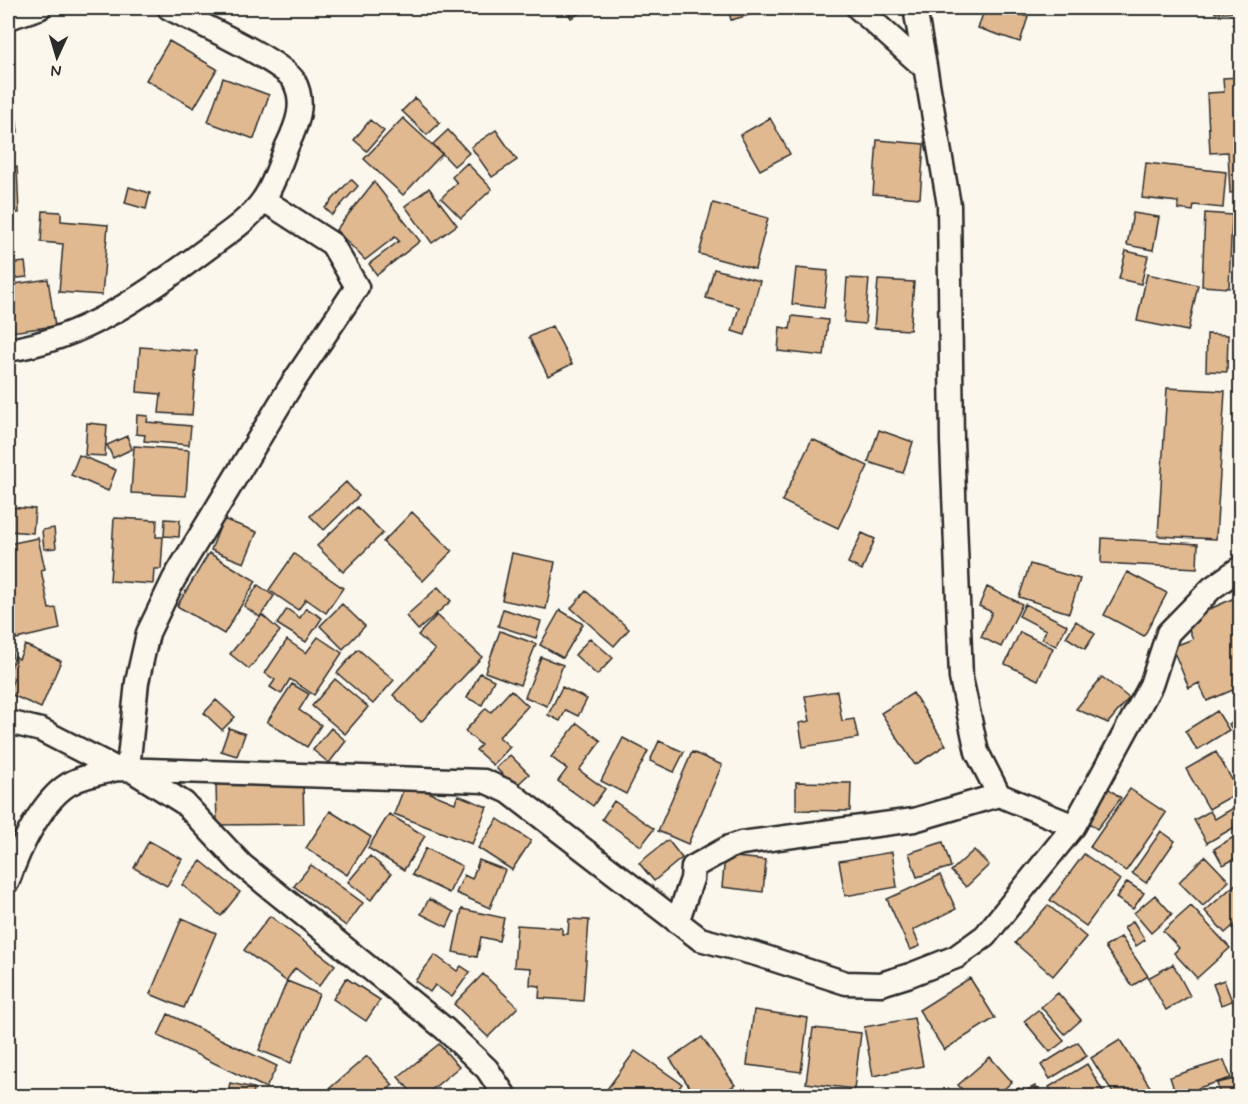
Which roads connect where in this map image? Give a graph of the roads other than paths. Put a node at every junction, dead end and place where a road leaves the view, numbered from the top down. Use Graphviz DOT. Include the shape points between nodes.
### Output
graph roads {
  1 [pos="39,8"];
  2 [pos="169,8"];
  3 [pos="858,8"];
  4 [pos="915,8"];
  5 [pos="8,18"];
  6 [pos="925,68"];
  7 [pos="264,200"];
  8 [pos="8,350"];
  9 [pos="1240,568"];
  10 [pos="8,722"];
  11 [pos="123,768"];
  12 [pos="999,795"];
  13 [pos="1074,826"];
  14 [pos="8,881"];
  15 [pos="677,921"];
  16 [pos="505,1096"];
  1 -- 5 [label="street"];
  2 -- 7 [label="street" via="277,65 293,80 299,96 300,118"];
  3 -- 6 [label="street"];
  4 -- 6 [label="street"];
  6 -- 12 [label="street" via="950,205 952,441 961,678 977,752"];
  7 -- 8 [label="street" via="237,226 132,302 78,331"];
  7 -- 11 [label="street" via="332,244 357,287 290,387 174,579 148,633"];
  9 -- 13 [label="street" via="1212,588 1168,633 1151,685"];
  10 -- 11 [label="street" via="41,730"];
  11 -- 14 [label="street" via="73,782 55,794 15,861"];
  11 -- 15 [label="street" via="484,780 509,792"];
  11 -- 16 [label="street" via="184,803 242,865 445,1029 487,1069"];
  12 -- 13 [label="street"];
  12 -- 15 [label="street" via="914,820 729,847 693,867"];
  13 -- 15 [label="street" via="985,936 956,957 881,984 846,983 700,939"];
}
